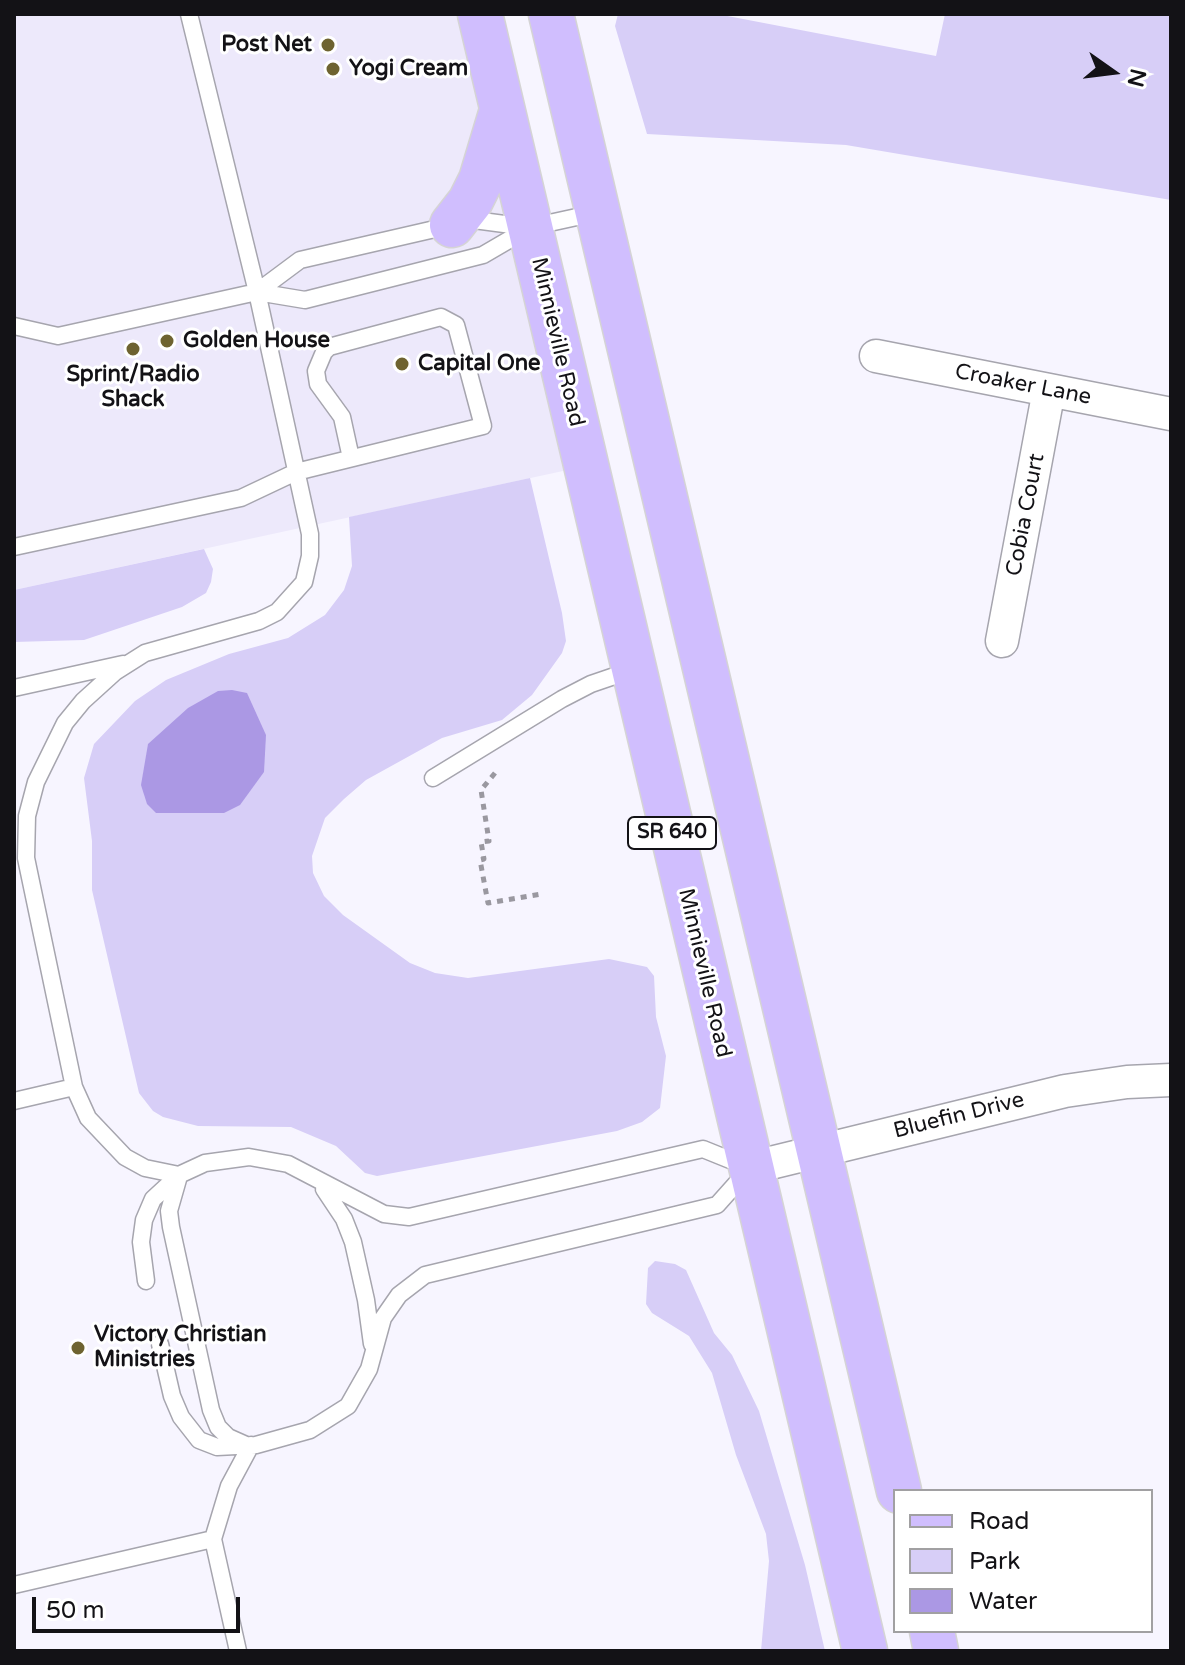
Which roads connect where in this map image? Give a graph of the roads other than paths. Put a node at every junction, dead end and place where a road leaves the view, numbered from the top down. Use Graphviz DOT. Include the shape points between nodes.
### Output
graph roads {
  1 [pos="189,14"];
  2 [pos="480,14"];
  3 [pos="551,14"];
  4 [pos="503,108"];
  5 [pos="598,213"];
  6 [pos="452,225"];
  7 [pos="531,227"];
  8 [pos="257,292"];
  9 [pos="14,326"];
  10 [pos="876,356"];
  11 [pos="1049,390"];
  12 [pos="1171,414"];
  13 [pos="351,458"];
  14 [pos="296,472"];
  15 [pos="14,547"];
  16 [pos="1002,641"];
  17 [pos="132,662"];
  18 [pos="634,670"];
  19 [pos="14,688"];
  20 [pos="433,778"];
  21 [pos="14,835"];
  22 [pos="26,858"];
  23 [pos="1171,1080"];
  24 [pos="74,1087"];
  25 [pos="14,1101"];
  26 [pos="819,1151"];
  27 [pos="750,1168"];
  28 [pos="179,1175"];
  29 [pos="315,1177"];
  30 [pos="146,1281"];
  31 [pos="160,1344"];
  32 [pos="369,1369"];
  33 [pos="251,1445"];
  34 [pos="899,1489"];
  35 [pos="213,1539"];
  36 [pos="14,1585"];
  37 [pos="238,1651"];
  38 [pos="865,1651"];
  1 -- 8 [label="lane"];
  2 -- 4 [label="main road, Minnieville Road / SR 640"];
  3 -- 5 [label="main road, SR 640"];
  4 -- 6 [label="main road" via="481,180"];
  4 -- 7 [label="main road, Minnieville Road / SR 640"];
  5 -- 7 [label="lane"];
  5 -- 26 [label="main road, SR 640"];
  6 -- 7 [label="lane" via="474,220"];
  6 -- 8 [label="lane" via="300,260"];
  7 -- 8 [label="lane" via="483,255 305,300"];
  7 -- 18 [label="main road, Minnieville Road / SR 640"];
  8 -- 9 [label="lane" via="58,336"];
  8 -- 14 [label="lane"];
  10 -- 11 [label="street, Croaker Lane"];
  11 -- 12 [label="street, Croaker Lane"];
  11 -- 16 [label="street, Cobia Court"];
  13 -- 13 [label="lane" via="342,417 318,384 316,371 324,352 441,317 460,331 483,426"];
  13 -- 14 [label="lane"];
  14 -- 15 [label="lane" via="241,498"];
  14 -- 17 [label="lane" via="310,556 304,582 291,599 259,621 173,643"];
  17 -- 19 [label="lane"];
  17 -- 22 [label="lane" via="98,685 65,723 36,782 27,816"];
  18 -- 20 [label="lane" via="580,690"];
  18 -- 27 [label="main road, Minnieville Road / SR 640"];
  21 -- 22 [label="lane"];
  22 -- 24 [label="lane"];
  23 -- 26 [label="street, Bluefin Drive" via="1065,1091"];
  24 -- 25 [label="lane"];
  24 -- 28 [label="lane" via="88,1118 118,1151 145,1168"];
  26 -- 27 [label="street, Bluefin Drive"];
  26 -- 34 [label="main road, SR 640"];
  27 -- 29 [label="lane" via="703,1149 409,1217 384,1214"];
  27 -- 32 [label="lane" via="717,1205 425,1275 399,1295 383,1318"];
  27 -- 38 [label="main road, Minnieville Road / SR 640"];
  28 -- 29 [label="lane" via="205,1163 249,1157 288,1164"];
  28 -- 30 [label="lane" via="153,1199 144,1220"];
  28 -- 33 [label="lane" via="169,1211 171,1227 211,1410 228,1437"];
  29 -- 32 [label="lane" via="336,1204 353,1242 370,1326"];
  31 -- 33 [label="lane" via="172,1396 192,1433 217,1447"];
  32 -- 33 [label="lane" via="348,1406 328,1421"];
  33 -- 35 [label="lane" via="229,1486"];
  35 -- 36 [label="lane"];
  35 -- 37 [label="lane"];
}
